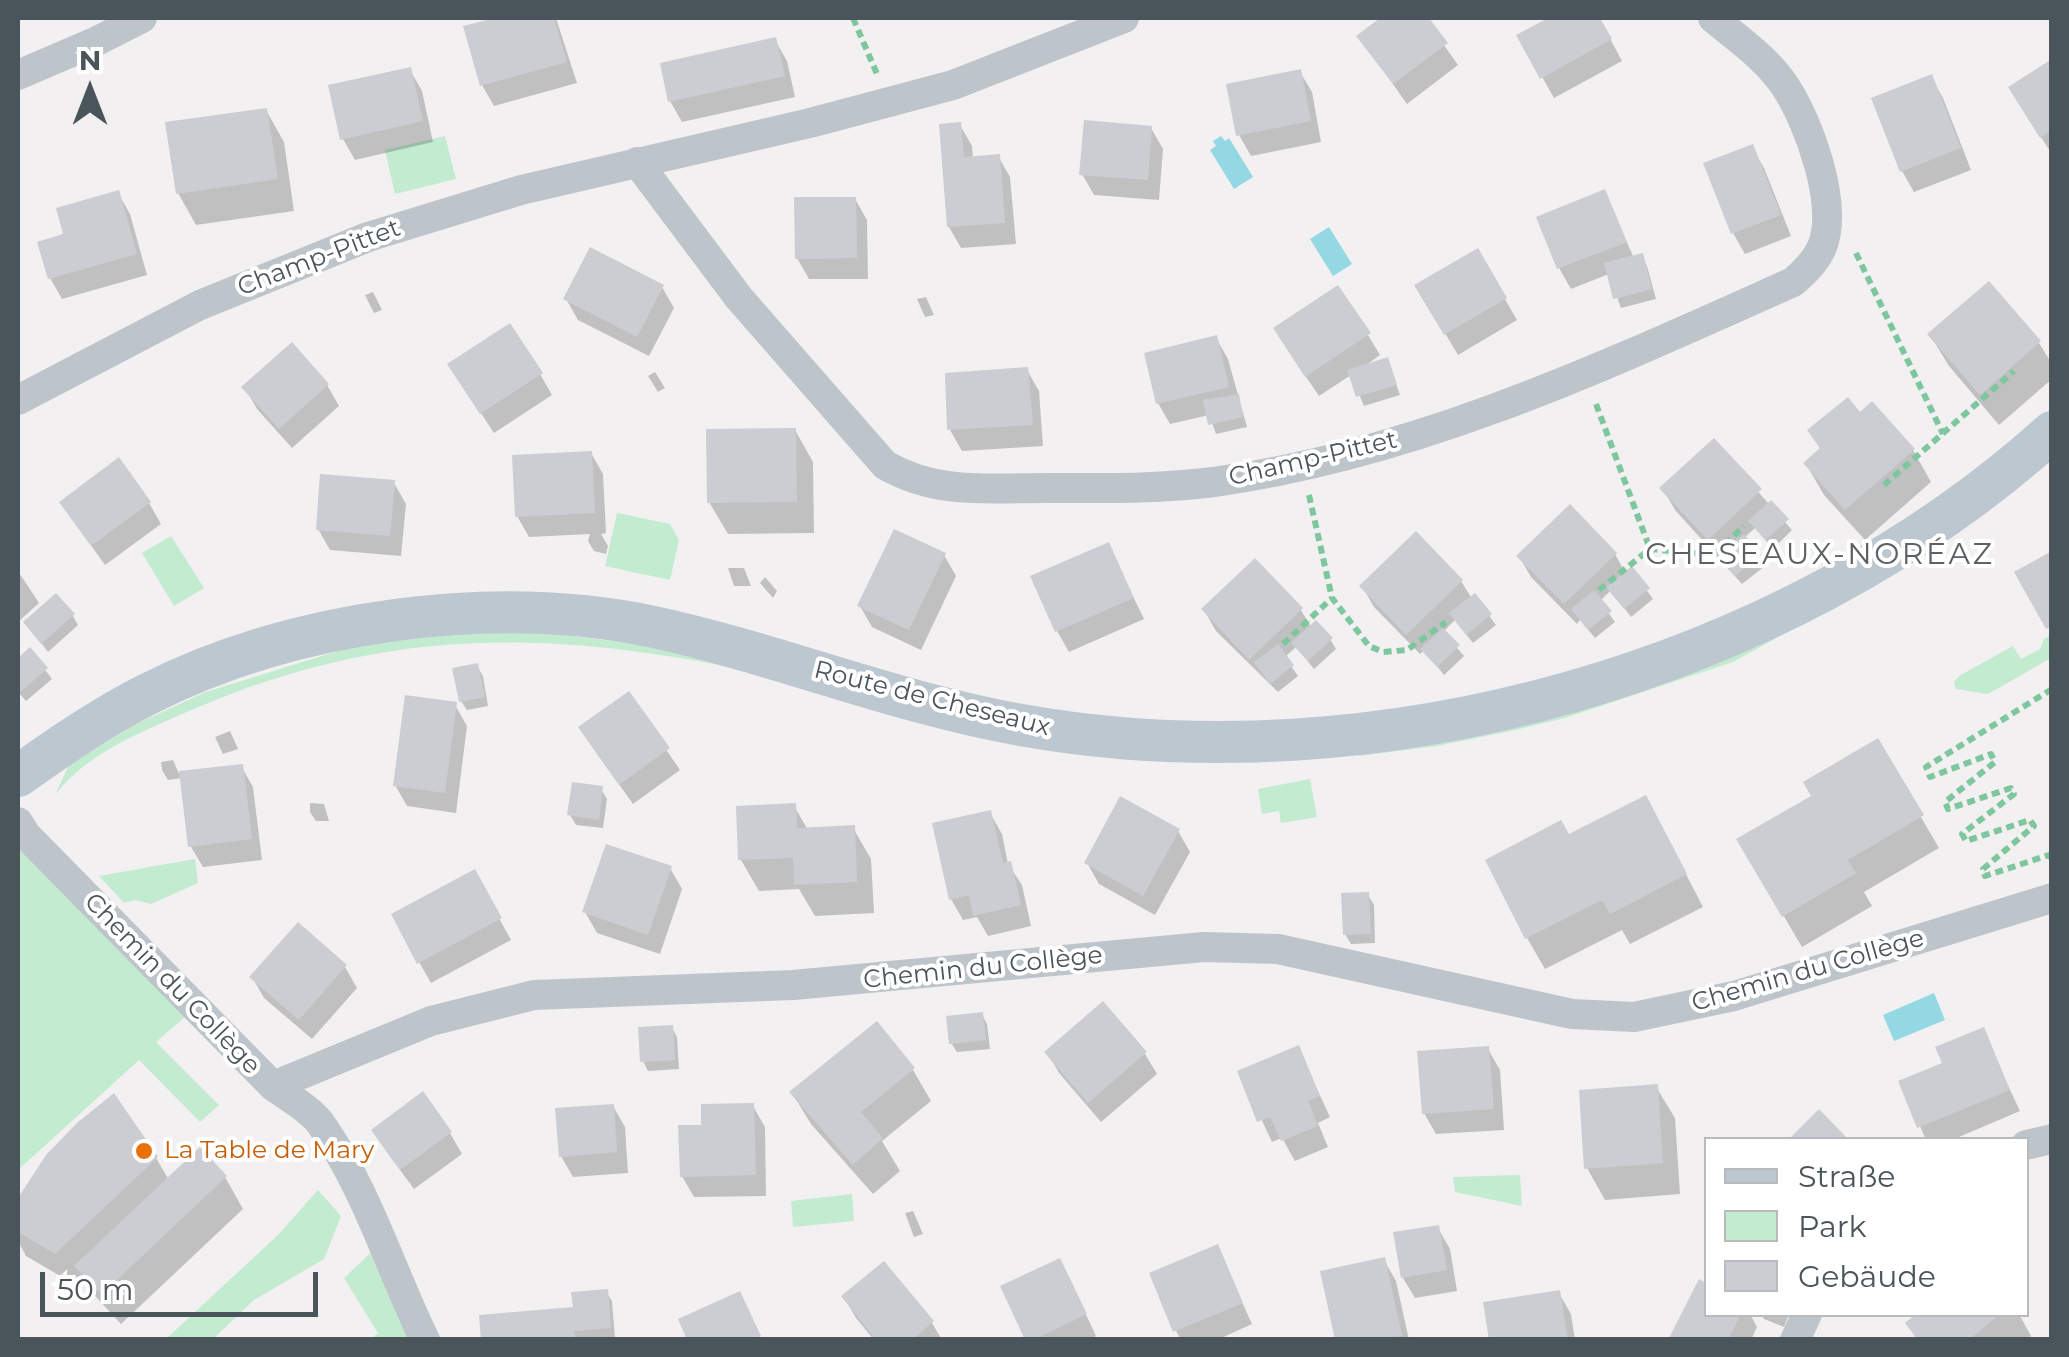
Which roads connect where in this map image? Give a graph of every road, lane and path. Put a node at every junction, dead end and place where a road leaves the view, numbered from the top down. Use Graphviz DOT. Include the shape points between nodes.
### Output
graph roads {
  1 [pos="142,18"];
  2 [pos="853,18"];
  3 [pos="1124,18"];
  4 [pos="1713,18"];
  5 [pos="18,76"];
  6 [pos="890,102"];
  7 [pos="637,162"];
  8 [pos="1853,247"];
  9 [pos="2014,371"];
  10 [pos="1585,374"];
  11 [pos="18,400"];
  12 [pos="2052,432"];
  13 [pos="1942,434"];
  14 [pos="1302,465"];
  15 [pos="1884,485"];
  16 [pos="1744,526"];
  17 [pos="1650,549"];
  18 [pos="1599,590"];
  19 [pos="1332,598"];
  20 [pos="1446,622"];
  21 [pos="1283,644"];
  22 [pos="2052,689"];
  23 [pos="18,776"];
  24 [pos="18,822"];
  25 [pos="2052,860"];
  26 [pos="2052,898"];
  27 [pos="272,1086"];
  28 [pos="1807,1317"];
  29 [pos="424,1340"];
  30 [pos="1796,1340"];
  1 -- 5 [label="street"];
  2 -- 6 [label="path"];
  3 -- 6 [label="street, Champ-Pittet" via="953,86"];
  4 -- 10 [label="street, Champ-Pittet" via="1766,63 1796,105 1827,204 1824,244 1794,282"];
  6 -- 7 [label="street, Champ-Pittet"];
  7 -- 11 [label="street, Champ-Pittet" via="472,204 302,261 200,305"];
  7 -- 14 [label="street, Champ-Pittet" via="739,298 869,450 902,475 939,487 1172,486"];
  8 -- 13 [label="path"];
  9 -- 13 [label="path"];
  10 -- 14 [label="street, Champ-Pittet" via="1454,422"];
  10 -- 17 [label="path"];
  12 -- 23 [label="street, Route de Cheseaux" via="2002,476 1880,560 1745,630 1615,678 1450,720 1268,740 1100,737 984,717 653,627 582,617 448,616 329,633 208,668 132,702"];
  13 -- 15 [label="path"];
  14 -- 19 [label="path"];
  16 -- 17 [label="path" via="1719,550"];
  17 -- 18 [label="path"];
  19 -- 20 [label="path" via="1369,646 1383,652 1407,650"];
  19 -- 21 [label="path"];
  22 -- 25 [label="path" via="1926,768 1930,776 1991,754 1995,762 1945,802 1948,809 2010,788 2014,794 1962,834 1966,841 2030,820 2034,826 1983,869 1985,876 2050,855"];
  24 -- 27 [label="street, Chemin du Collège"];
  26 -- 27 [label="street, Chemin du Collège" via="1734,996 1634,1017 1572,1014 1278,949 1204,947 826,983 534,995 431,1021"];
  27 -- 29 [label="street" via="319,1121 376,1222"];
  28 -- 30 [label="street"];
}
